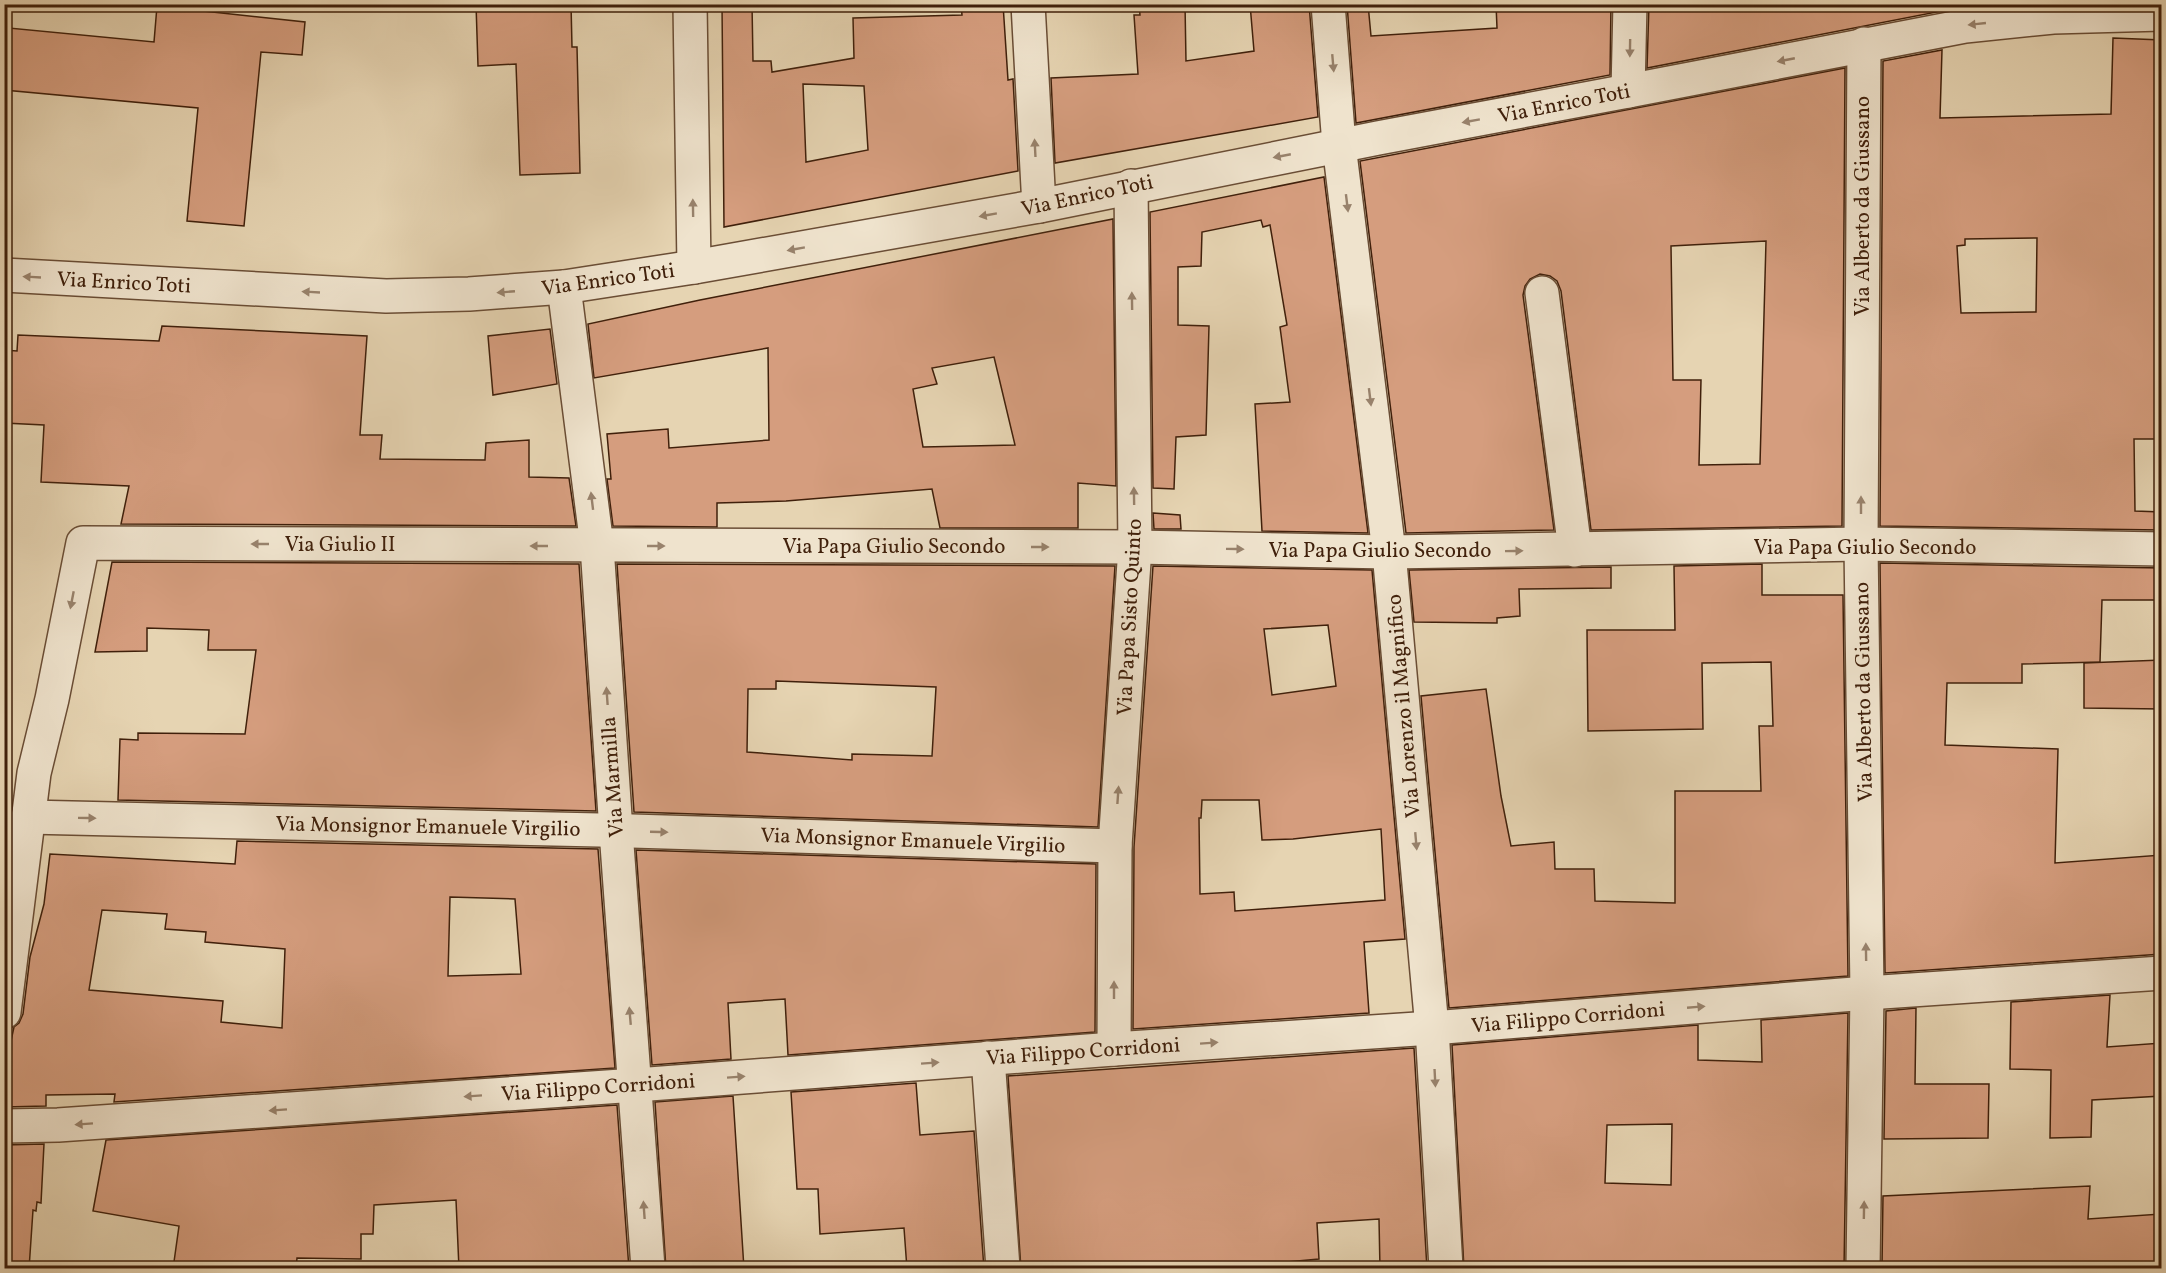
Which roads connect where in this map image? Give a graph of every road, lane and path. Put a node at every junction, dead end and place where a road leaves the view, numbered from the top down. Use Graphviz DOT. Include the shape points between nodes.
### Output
graph roads {
  1 [pos="690,4"];
  2 [pos="1028,4"];
  3 [pos="1328,4"];
  4 [pos="1630,4"];
  5 [pos="2162,14"];
  6 [pos="1864,44"];
  7 [pos="1629,92"];
  8 [pos="1340,145"];
  9 [pos="1131,186"];
  10 [pos="1039,206"];
  11 [pos="694,267"];
  12 [pos="4,275"];
  13 [pos="564,287"];
  14 [pos="1542,293"];
  15 [pos="1861,544"];
  16 [pos="597,546"];
  17 [pos="1135,547"];
  18 [pos="2162,549"];
  19 [pos="1575,550"];
  20 [pos="1389,552"];
  21 [pos="28,817"];
  22 [pos="616,831"];
  23 [pos="1115,846"];
  24 [pos="2162,973"];
  25 [pos="1867,993"];
  26 [pos="4,1011"];
  27 [pos="1432,1028"];
  28 [pos="1114,1049"];
  29 [pos="988,1058"];
  30 [pos="636,1085"];
  31 [pos="4,1126"];
  32 [pos="648,1269"];
  33 [pos="1003,1269"];
  34 [pos="1446,1269"];
  35 [pos="1863,1269"];
  11 -- 1 [label="street, one-way"];
  10 -- 2 [label="street, one-way"];
  3 -- 8 [label="street, Via Lorenzo il Magnifico, one-way"];
  4 -- 7 [label="street, one-way"];
  5 -- 6 [label="street, Via Enrico Toti, one-way" via="2053,16 1965,26"];
  6 -- 7 [label="street, Via Enrico Toti, one-way"];
  15 -- 6 [label="street, Via Alberto da Giussano, one-way"];
  7 -- 8 [label="street, Via Enrico Toti, one-way"];
  8 -- 9 [label="street, Via Enrico Toti, one-way"];
  8 -- 20 [label="street, Via Lorenzo il Magnifico, one-way"];
  9 -- 10 [label="street, Via Enrico Toti"];
  17 -- 9 [label="street, Via Papa Sisto Quinto, one-way"];
  10 -- 11 [label="street, Via Enrico Toti, one-way"];
  11 -- 13 [label="street, Via Enrico Toti"];
  13 -- 12 [label="street, Via Enrico Toti, one-way" via="386,296"];
  16 -- 13 [label="street, Via Marmilla, one-way"];
  14 -- 19 [label="street"];
  15 -- 18 [label="street, Via Papa Giulio Secondo"];
  15 -- 19 [label="street, Via Papa Giulio Secondo"];
  25 -- 15 [label="street, Via Alberto da Giussano, one-way"];
  16 -- 17 [label="street, Via Papa Giulio Secondo, one-way"];
  16 -- 21 [label="street, Via Giulio II, one-way" via="84,543"];
  22 -- 16 [label="street, Via Marmilla, one-way"];
  17 -- 20 [label="street, Via Papa Giulio Secondo, one-way"];
  23 -- 17 [label="street, Via Papa Sisto Quinto, one-way"];
  20 -- 19 [label="street, Via Papa Giulio Secondo, one-way"];
  20 -- 27 [label="street, Via Lorenzo il Magnifico, one-way"];
  21 -- 22 [label="street, Via Monsignor Emanuele Virgilio, one-way"];
  21 -- 26 [label="street"];
  22 -- 23 [label="street, Via Monsignor Emanuele Virgilio, one-way"];
  30 -- 22 [label="street, Via Marmilla, one-way"];
  28 -- 23 [label="street, Via Papa Sisto Quinto, one-way"];
  24 -- 25 [label="street, Via Filippo Corridoni"];
  27 -- 25 [label="street, Via Filippo Corridoni, one-way"];
  35 -- 25 [label="street, Via Alberto da Giussano, one-way"];
  28 -- 27 [label="street, Via Filippo Corridoni, one-way"];
  27 -- 34 [label="street, Via Lorenzo il Magnifico, one-way"];
  28 -- 29 [label="street, Via Filippo Corridoni"];
  30 -- 29 [label="street, Via Filippo Corridoni, one-way"];
  29 -- 33 [label="street"];
  30 -- 31 [label="street, Via Filippo Corridoni, one-way" via="70,1125"];
  32 -- 30 [label="street, Via Marmilla, one-way"];
}
